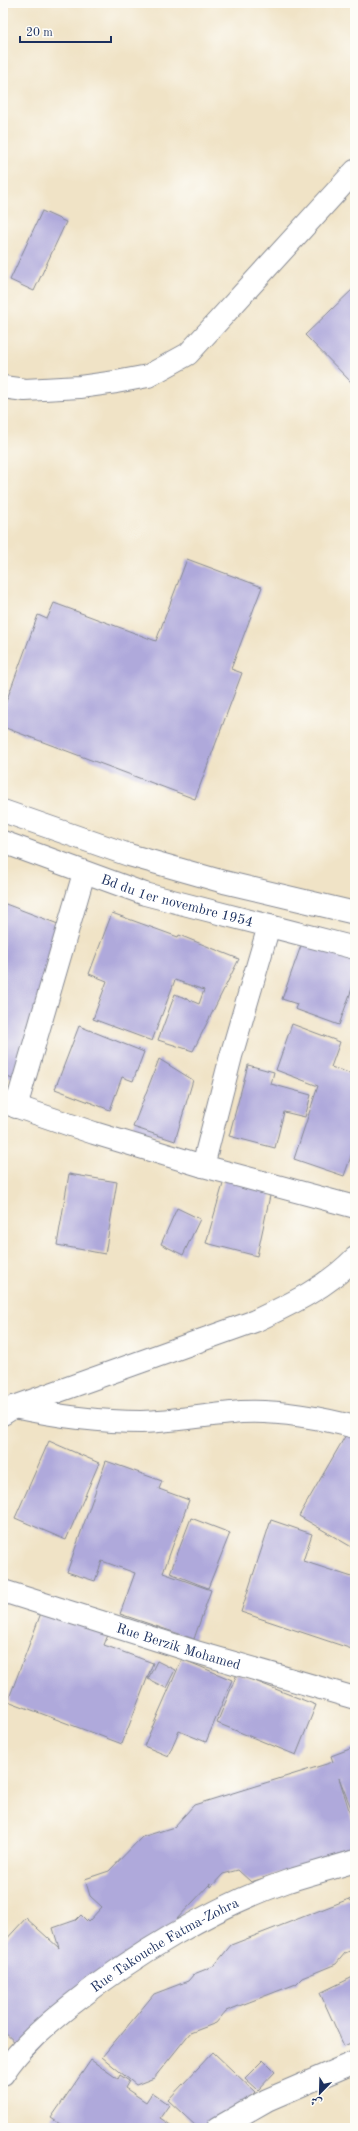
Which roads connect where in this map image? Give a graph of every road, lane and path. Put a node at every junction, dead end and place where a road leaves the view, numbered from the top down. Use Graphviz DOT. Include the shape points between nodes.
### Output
graph roads {
  1 [pos="355,171"];
  2 [pos="3,387"];
  3 [pos="3,811"];
  4 [pos="3,842"];
  5 [pos="84,873"];
  6 [pos="355,913"];
  7 [pos="269,926"];
  8 [pos="355,948"];
  9 [pos="9,1104"];
  10 [pos="202,1166"];
  11 [pos="355,1207"];
  12 [pos="355,1258"];
  13 [pos="8,1411"];
  14 [pos="355,1427"];
  15 [pos="3,1591"];
  16 [pos="355,1698"];
  17 [pos="355,1861"];
  18 [pos="355,2062"];
  19 [pos="3,2074"];
  20 [pos="218,2128"];
  1 -- 2 [label="street" via="188,354 148,376 116,382 25,390"];
  3 -- 6 [label="street" via="137,857 224,882"];
  4 -- 5 [label="street, Bd du 1er novembre 1954"];
  5 -- 7 [label="street, Bd du 1er novembre 1954" via="145,894"];
  5 -- 9 [label="street"];
  7 -- 8 [label="street, Bd du 1er novembre 1954"];
  7 -- 10 [label="street"];
  9 -- 10 [label="street"];
  10 -- 11 [label="street"];
  12 -- 13 [label="street" via="342,1271 315,1290 289,1306 255,1321"];
  13 -- 14 [label="street" via="63,1418 142,1422 242,1412 282,1412"];
  15 -- 16 [label="street, Rue Berzik Mohamed" via="196,1652"];
  17 -- 19 [label="street, Rue Takouche Fatma-Zohra" via="288,1882 237,1903 170,1937 105,1978 51,2022"];
  18 -- 20 [label="street" via="267,2100"];
}
